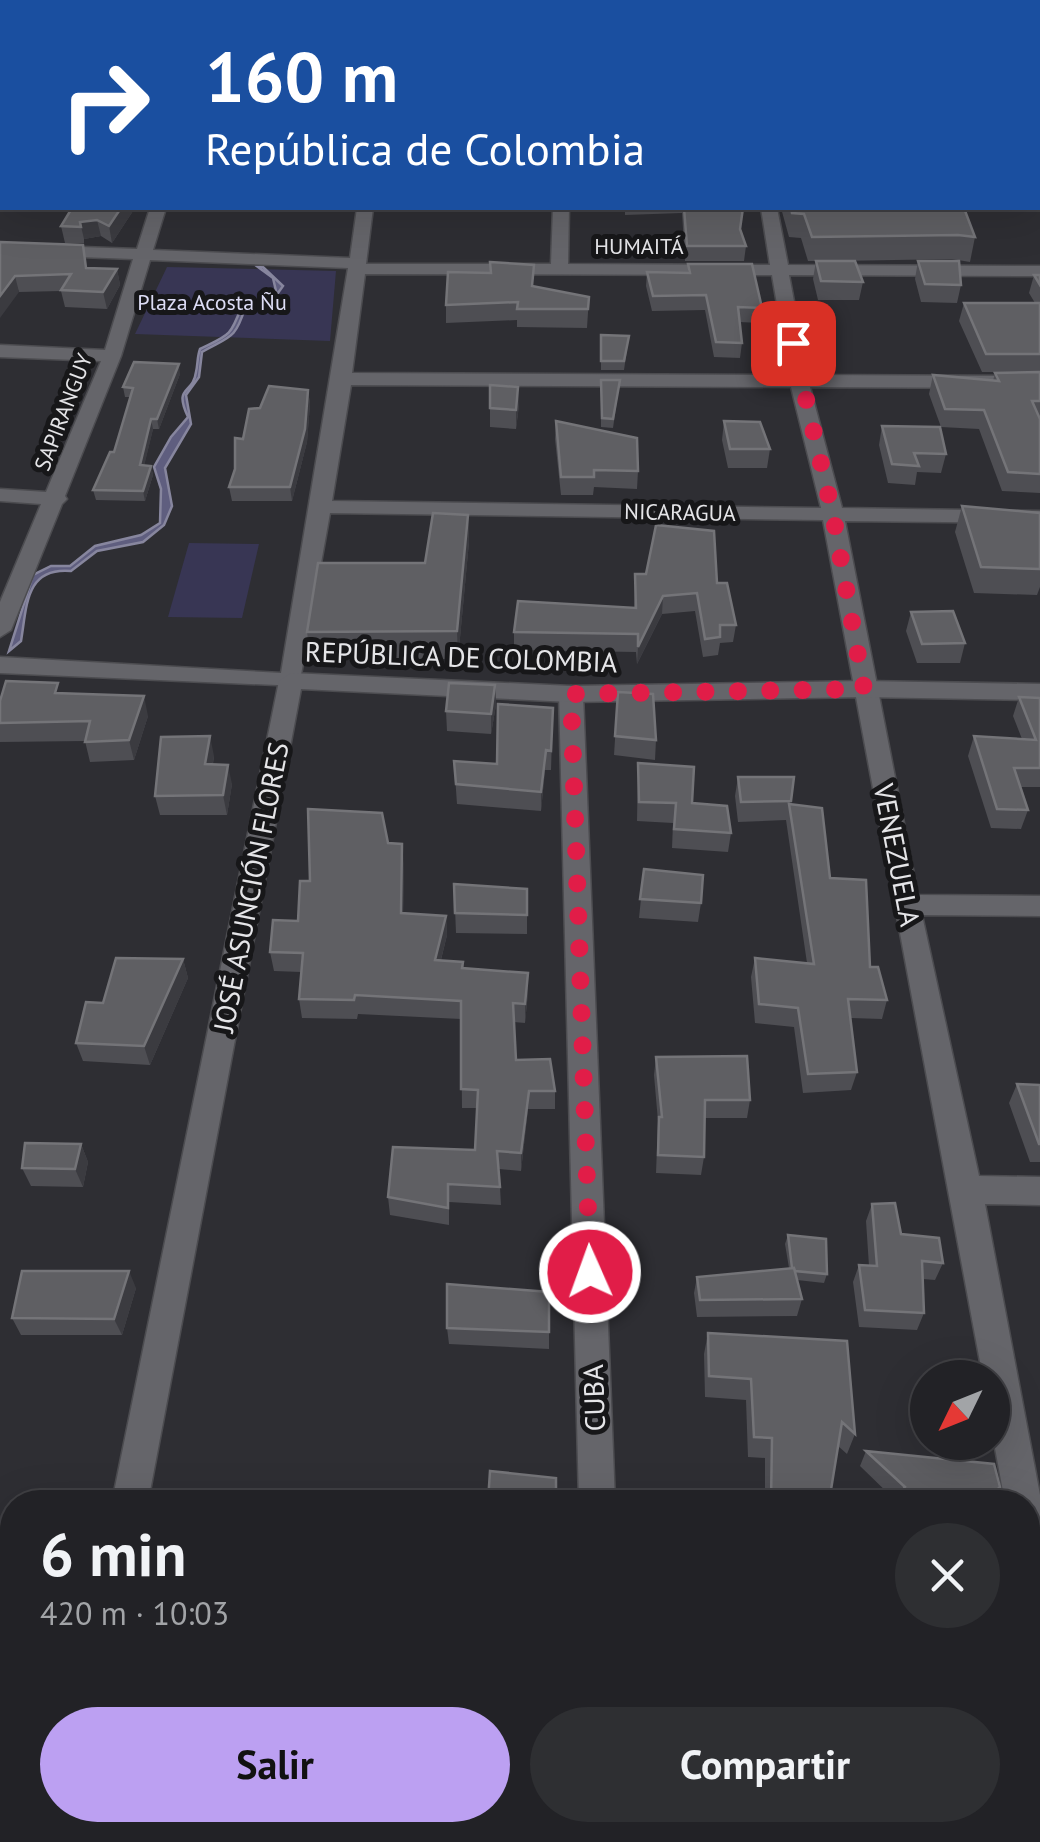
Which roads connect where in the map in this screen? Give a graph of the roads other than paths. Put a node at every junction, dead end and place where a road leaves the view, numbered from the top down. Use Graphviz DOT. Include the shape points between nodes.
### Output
graph roads {
  1 [pos="157,210"];
  2 [pos="365,210"];
  3 [pos="561,210"];
  4 [pos="769,210"];
  5 [pos="0,248"];
  6 [pos="142,255"];
  7 [pos="358,266"];
  8 [pos="559,268"];
  9 [pos="781,270"];
  10 [pos="1040,272"];
  11 [pos="0,351"];
  12 [pos="112,356"];
  13 [pos="342,378"];
  14 [pos="799,380"];
  15 [pos="1040,382"];
  16 [pos="0,495"];
  17 [pos="57,499"];
  18 [pos="321,507"];
  19 [pos="833,515"];
  20 [pos="1040,518"];
  21 [pos="0,630"];
  22 [pos="0,665"];
  23 [pos="291,682"];
  24 [pos="864,689"];
  25 [pos="1040,692"];
  26 [pos="571,694"];
  27 [pos="906,905"];
  28 [pos="1040,906"];
  29 [pos="966,1190"];
  30 [pos="1040,1191"];
  31 [pos="132,1490"];
  32 [pos="597,1490"];
  33 [pos="1021,1490"];
  1 -- 6 [label="street, SAPIRANGUY"];
  2 -- 7 [label="street, JOSÉ ASUNCIÓN FLORES"];
  3 -- 8 [label="street"];
  4 -- 9 [label="street, VENEZUELA"];
  5 -- 6 [label="street, HUMAITÁ"];
  6 -- 7 [label="street, HUMAITÁ"];
  6 -- 12 [label="street, SAPIRANGUY"];
  7 -- 8 [label="street, HUMAITÁ"];
  7 -- 13 [label="street, JOSÉ ASUNCIÓN FLORES"];
  8 -- 9 [label="street, HUMAITÁ"];
  9 -- 10 [label="street, HUMAITÁ"];
  9 -- 14 [label="street, VENEZUELA"];
  11 -- 12 [label="street"];
  12 -- 17 [label="street, SAPIRANGUY"];
  13 -- 14 [label="street"];
  13 -- 18 [label="street, JOSÉ ASUNCIÓN FLORES"];
  14 -- 15 [label="street"];
  14 -- 19 [label="street, VENEZUELA"];
  16 -- 17 [label="street"];
  17 -- 21 [label="street, SAPIRANGUY"];
  18 -- 19 [label="street, NICARAGUA"];
  18 -- 23 [label="street, JOSÉ ASUNCIÓN FLORES"];
  19 -- 20 [label="street, NICARAGUA"];
  19 -- 24 [label="street, VENEZUELA"];
  22 -- 23 [label="street, REPÚBLICA DE COLOMBIA"];
  23 -- 26 [label="street, REPÚBLICA DE COLOMBIA"];
  23 -- 31 [label="street, JOSÉ ASUNCIÓN FLORES"];
  24 -- 25 [label="street, REPÚBLICA DE COLOMBIA"];
  24 -- 26 [label="street, REPÚBLICA DE COLOMBIA"];
  24 -- 27 [label="street, VENEZUELA"];
  26 -- 32 [label="street, CUBA"];
  27 -- 28 [label="street"];
  27 -- 29 [label="street, VENEZUELA"];
  29 -- 30 [label="street"];
  29 -- 33 [label="street, VENEZUELA"];
}
